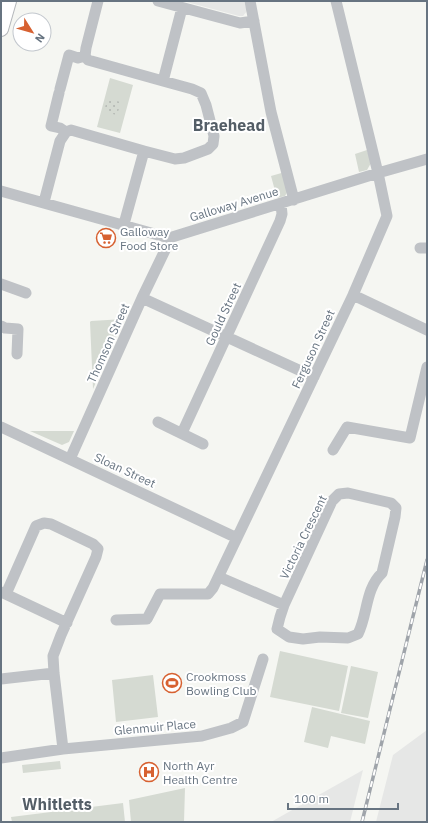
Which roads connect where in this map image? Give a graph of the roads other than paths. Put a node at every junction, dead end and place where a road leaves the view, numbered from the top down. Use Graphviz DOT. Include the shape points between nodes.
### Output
graph roads {
  1 [pos="8,1"];
  2 [pos="98,1"];
  3 [pos="158,1"];
  4 [pos="250,1"];
  5 [pos="336,1"];
  6 [pos="182,8"];
  7 [pos="254,21"];
  8 [pos="1,29"];
  9 [pos="85,56"];
  10 [pos="162,81"];
  11 [pos="66,132"];
  12 [pos="144,150"];
  13 [pos="427,159"];
  14 [pos="378,173"];
  15 [pos="1,191"];
  16 [pos="294,200"];
  17 [pos="44,202"];
  18 [pos="281,204"];
  19 [pos="124,224"];
  20 [pos="169,238"];
  21 [pos="1,284"];
  22 [pos="26,293"];
  23 [pos="353,295"];
  24 [pos="142,298"];
  25 [pos="1,326"];
  26 [pos="427,330"];
  27 [pos="227,337"];
  28 [pos="17,354"];
  29 [pos="427,367"];
  30 [pos="314,377"];
  31 [pos="158,422"];
  32 [pos="1,427"];
  33 [pos="182,433"];
  34 [pos="204,444"];
  35 [pos="333,450"];
  36 [pos="70,459"];
  37 [pos="237,538"];
  38 [pos="219,577"];
  39 [pos="3,593"];
  40 [pos="284,605"];
  41 [pos="116,620"];
  42 [pos="67,623"];
  43 [pos="263,659"];
  44 [pos="54,673"];
  45 [pos="1,679"];
  46 [pos="63,749"];
  47 [pos="1,758"];
  1 -- 8 [label="main road"];
  2 -- 9 [label="street"];
  3 -- 6 [label="street"];
  4 -- 7 [label="street"];
  5 -- 14 [label="street, Ferguson Street"];
  6 -- 7 [label="street" via="240,23"];
  6 -- 10 [label="street"];
  7 -- 16 [label="street" via="271,112"];
  9 -- 10 [label="street" via="94,62"];
  9 -- 11 [label="street" via="78,58 69,55 50,126"];
  10 -- 12 [label="street" via="201,93 214,136 213,144 208,149 175,159"];
  11 -- 12 [label="street" via="71,130"];
  11 -- 17 [label="street" via="60,141"];
  12 -- 19 [label="street"];
  13 -- 14 [label="street, Galloway Avenue"];
  14 -- 16 [label="street, Galloway Avenue"];
  14 -- 23 [label="street, Ferguson Street" via="387,216"];
  15 -- 17 [label="street"];
  16 -- 18 [label="street, Galloway Avenue"];
  17 -- 19 [label="street"];
  18 -- 20 [label="street, Galloway Avenue"];
  18 -- 27 [label="street, Gould Street" via="280,221"];
  19 -- 20 [label="street"];
  20 -- 24 [label="street, Thomson Street"];
  21 -- 22 [label="street"];
  23 -- 26 [label="street"];
  23 -- 30 [label="street, Ferguson Street"];
  24 -- 27 [label="street"];
  24 -- 36 [label="street, Thomson Street"];
  25 -- 28 [label="street" via="18,330"];
  27 -- 30 [label="street"];
  27 -- 33 [label="street, Gould Street"];
  29 -- 35 [label="street" via="410,438 347,427"];
  30 -- 37 [label="street, Ferguson Street"];
  31 -- 33 [label="street"];
  32 -- 36 [label="street, Sloan Street"];
  33 -- 34 [label="street"];
  36 -- 37 [label="street, Sloan Street"];
  37 -- 38 [label="street, Ferguson Street"];
  38 -- 40 [label="street"];
  38 -- 41 [label="street, Ferguson Street" via="208,594 160,594 147,619"];
  39 -- 42 [label="street"];
  39 -- 42 [label="street" via="36,526 44,523 93,544 98,549 96,557"];
  40 -- 40 [label="street, Victoria Crescent" via="332,501 339,494 353,494 391,503 396,508 382,574 371,587 358,634 348,638 289,637 277,629"];
  42 -- 44 [label="street" via="53,656"];
  43 -- 46 [label="street, Glenmuir Place" via="242,722 231,728 202,736"];
  44 -- 45 [label="street"];
  44 -- 46 [label="street"];
  46 -- 47 [label="street, Glenmuir Place"];
}
